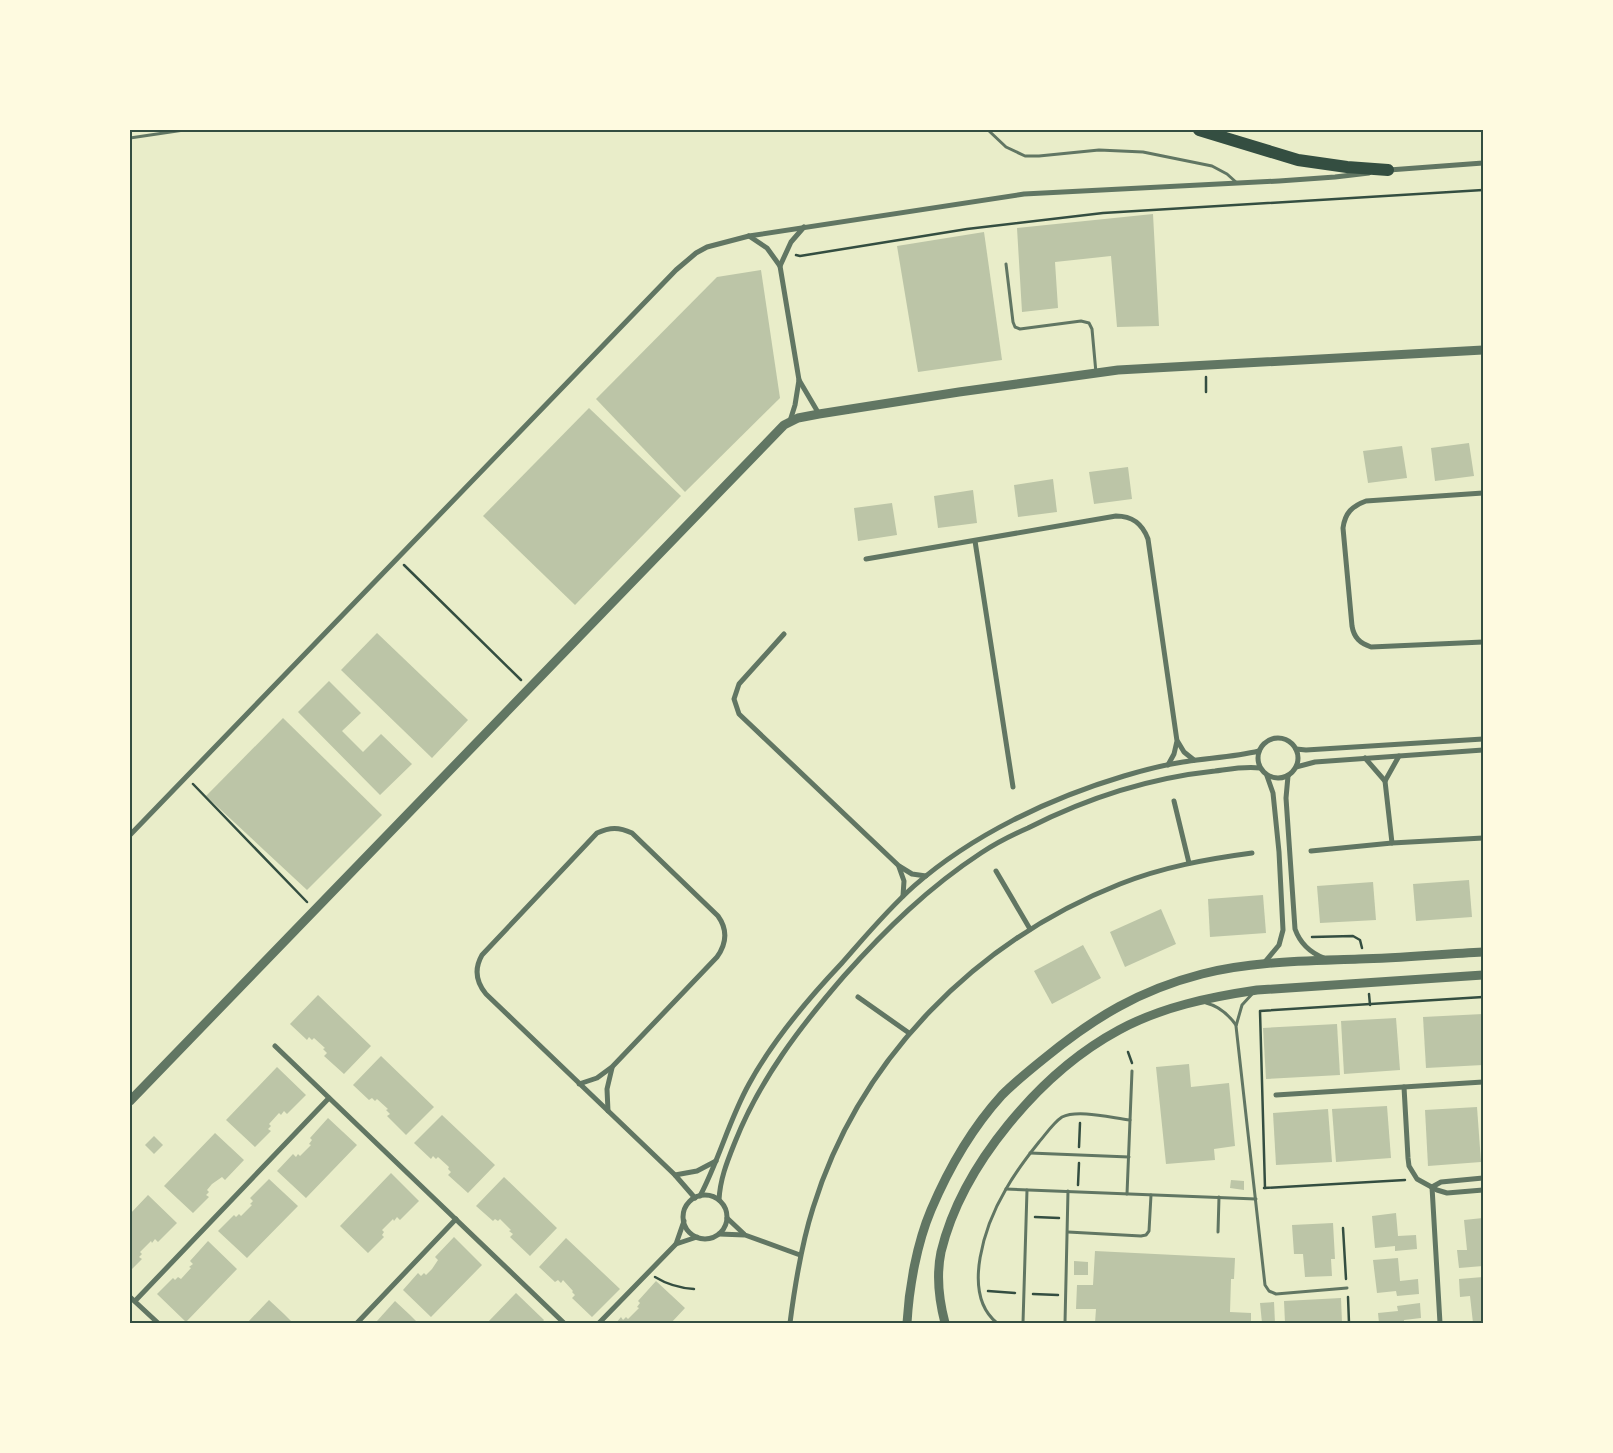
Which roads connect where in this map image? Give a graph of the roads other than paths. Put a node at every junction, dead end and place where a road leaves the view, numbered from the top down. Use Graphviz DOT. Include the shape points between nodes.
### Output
graph roads {
  1 [pos="184,130"];
  2 [pos="988,130"];
  3 [pos="1199,130"];
  4 [pos="130,138"];
  5 [pos="1483,164"];
  6 [pos="1388,170"];
  7 [pos="1237,183"];
  8 [pos="804,227"];
  9 [pos="749,236"];
  10 [pos="1006,264"];
  11 [pos="780,266"];
  12 [pos="1483,350"];
  13 [pos="1096,373"];
  14 [pos="799,380"];
  15 [pos="819,414"];
  16 [pos="790,421"];
  17 [pos="1483,493"];
  18 [pos="975,541"];
  19 [pos="866,559"];
  20 [pos="784,634"];
  21 [pos="1483,642"];
  22 [pos="1483,739"];
  23 [pos="1177,741"];
  24 [pos="1296,749"];
  25 [pos="1259,750"];
  26 [pos="1483,750"];
  27 [pos="1399,756"];
  28 [pos="1365,758"];
  29 [pos="1194,760"];
  30 [pos="1168,764"];
  31 [pos="1296,767"];
  32 [pos="1260,768"];
  33 [pos="1268,776"];
  34 [pos="1288,776"];
  35 [pos="1385,780"];
  36 [pos="1013,786"];
  37 [pos="1174,801"];
  38 [pos="130,836"];
  39 [pos="1483,838"];
  40 [pos="1392,843"];
  41 [pos="1310,851"];
  42 [pos="1252,853"];
  43 [pos="1189,863"];
  44 [pos="899,866"];
  45 [pos="996,871"];
  46 [pos="926,876"];
  47 [pos="903,896"];
  48 [pos="1030,929"];
  49 [pos="1483,952"];
  50 [pos="1329,960"];
  51 [pos="1263,965"];
  52 [pos="1483,975"];
  53 [pos="1257,990"];
  54 [pos="858,998"];
  55 [pos="1196,1002"];
  56 [pos="1236,1026"];
  57 [pos="910,1033"];
  58 [pos="275,1046"];
  59 [pos="612,1067"];
  60 [pos="1132,1071"];
  61 [pos="1483,1082"];
  62 [pos="579,1084"];
  63 [pos="1404,1087"];
  64 [pos="1276,1095"];
  65 [pos="329,1098"];
  66 [pos="130,1101"];
  67 [pos="608,1111"];
  68 [pos="1130,1120"];
  69 [pos="1030,1153"];
  70 [pos="1128,1157"];
  71 [pos="716,1161"];
  72 [pos="676,1175"];
  73 [pos="1483,1178"];
  74 [pos="1432,1187"];
  75 [pos="1006,1189"];
  76 [pos="1026,1190"];
  77 [pos="1483,1190"];
  78 [pos="1068,1191"];
  79 [pos="1127,1194"];
  80 [pos="1152,1195"];
  81 [pos="697,1197"];
  82 [pos="1219,1198"];
  83 [pos="1256,1199"];
  84 [pos="719,1200"];
  85 [pos="727,1218"];
  86 [pos="456,1219"];
  87 [pos="684,1221"];
  88 [pos="1068,1232"];
  89 [pos="1218,1232"];
  90 [pos="719,1234"];
  91 [pos="745,1235"];
  92 [pos="697,1237"];
  93 [pos="676,1244"];
  94 [pos="800,1255"];
  95 [pos="1347,1288"];
  96 [pos="130,1296"];
  97 [pos="135,1301"];
  98 [pos="158,1323"];
  99 [pos="357,1323"];
  100 [pos="564,1323"];
  101 [pos="599,1323"];
  102 [pos="790,1323"];
  103 [pos="907,1323"];
  104 [pos="945,1323"];
  105 [pos="997,1323"];
  106 [pos="1023,1323"];
  107 [pos="1065,1323"];
  108 [pos="1440,1323"];
  1 -- 4 [label="lane"];
  2 -- 7 [label="lane" via="1006,147 1025,156 1099,150 1143,152 1212,166"];
  3 -- 6 [label="highway" via="1298,160"];
  5 -- 6 [label="street"];
  6 -- 7 [label="street" via="1335,178"];
  7 -- 8 [label="street" via="1038,192"];
  8 -- 9 [label="street"];
  8 -- 11 [label="street" via="791,242"];
  9 -- 11 [label="street" via="767,248"];
  9 -- 38 [label="street" via="720,242 686,261"];
  10 -- 13 [label="lane" via="1015,327 1089,323"];
  11 -- 14 [label="street"];
  12 -- 13 [label="street"];
  13 -- 15 [label="street"];
  14 -- 15 [label="street"];
  14 -- 16 [label="street"];
  15 -- 16 [label="street"];
  16 -- 66 [label="street"];
  17 -- 21 [label="street" via="1366,501 1349,511 1343,528 1352,626 1358,640 1371,647"];
  18 -- 19 [label="street"];
  18 -- 23 [label="street" via="1116,516 1138,522 1148,538"];
  18 -- 36 [label="street"];
  20 -- 44 [label="street" via="739,684 734,699 736,709"];
  22 -- 24 [label="street"];
  23 -- 29 [label="street"];
  23 -- 30 [label="street"];
  24 -- 25 [label="street" via="1292,743 1278,738 1266,741"];
  24 -- 31 [label="street"];
  25 -- 29 [label="street"];
  25 -- 32 [label="street"];
  26 -- 27 [label="street"];
  27 -- 28 [label="street"];
  27 -- 35 [label="street"];
  28 -- 31 [label="street" via="1315,762"];
  28 -- 35 [label="street"];
  29 -- 30 [label="street"];
  30 -- 46 [label="street" via="1123,776 1033,811 976,842"];
  31 -- 34 [label="street"];
  32 -- 33 [label="street"];
  32 -- 84 [label="street" via="1184,774 1098,798 1010,837 935,886 859,960 803,1024 780,1056 741,1125 722,1174"];
  33 -- 34 [label="street"];
  33 -- 51 [label="street" via="1273,793 1279,852 1283,930 1279,945"];
  34 -- 50 [label="street" via="1286,798 1295,929 1304,945"];
  35 -- 40 [label="street"];
  37 -- 43 [label="street"];
  39 -- 40 [label="street"];
  40 -- 41 [label="street"];
  42 -- 43 [label="street"];
  43 -- 48 [label="street" via="1121,884 1074,904"];
  44 -- 46 [label="street" via="912,874"];
  44 -- 47 [label="street" via="904,881"];
  45 -- 48 [label="street"];
  46 -- 47 [label="street"];
  47 -- 71 [label="street" via="829,976 770,1049 741,1099"];
  48 -- 57 [label="street" via="955,986"];
  49 -- 50 [label="street"];
  50 -- 51 [label="street"];
  51 -- 103 [label="street" via="1202,974 1124,1002 1064,1042 1001,1096 955,1161 930,1211 915,1264"];
  52 -- 53 [label="street"];
  53 -- 55 [label="street"];
  53 -- 56 [label="lane" via="1242,1005"];
  54 -- 57 [label="street"];
  55 -- 56 [label="lane" via="1220,1008"];
  55 -- 104 [label="street" via="1139,1020 1099,1042 1048,1082 1000,1134 962,1196 941,1253 938,1277"];
  56 -- 83 [label="lane"];
  57 -- 94 [label="street" via="879,1073 838,1145 813,1207"];
  58 -- 65 [label="street"];
  59 -- 62 [label="street" via="597,1078"];
  59 -- 62 [label="street" via="717,957 726,938 723,922 718,916 632,833 614,828 597,833 482,955 477,967 481,988"];
  59 -- 67 [label="street" via="607,1089"];
  60 -- 68 [label="lane"];
  61 -- 63 [label="street"];
  62 -- 67 [label="street"];
  63 -- 64 [label="street"];
  63 -- 74 [label="street" via="1409,1166 1417,1179"];
  65 -- 86 [label="street"];
  65 -- 97 [label="street"];
  67 -- 72 [label="street"];
  68 -- 69 [label="lane" via="1081,1114 1064,1116"];
  68 -- 70 [label="lane"];
  69 -- 70 [label="lane"];
  69 -- 75 [label="lane"];
  70 -- 79 [label="lane"];
  71 -- 72 [label="street" via="697,1171"];
  71 -- 81 [label="street"];
  72 -- 81 [label="street"];
  73 -- 74 [label="street" via="1441,1182"];
  74 -- 77 [label="street" via="1442,1192"];
  74 -- 108 [label="street"];
  75 -- 76 [label="lane"];
  75 -- 105 [label="lane" via="984,1239 979,1265 982,1307"];
  76 -- 78 [label="lane"];
  76 -- 106 [label="lane"];
  78 -- 79 [label="lane"];
  78 -- 88 [label="lane"];
  79 -- 80 [label="lane"];
  80 -- 82 [label="lane"];
  80 -- 88 [label="lane" via="1146,1235"];
  81 -- 84 [label="street" via="707,1195"];
  81 -- 87 [label="street" via="686,1208"];
  82 -- 83 [label="lane"];
  82 -- 89 [label="lane"];
  83 -- 95 [label="lane" via="1265,1285 1269,1291"];
  84 -- 85 [label="street" via="724,1205"];
  85 -- 90 [label="street"];
  85 -- 91 [label="street"];
  86 -- 99 [label="street"];
  86 -- 100 [label="street"];
  87 -- 92 [label="street"];
  87 -- 93 [label="street"];
  88 -- 107 [label="lane"];
  90 -- 91 [label="street"];
  90 -- 92 [label="street" via="710,1238"];
  91 -- 94 [label="street"];
  92 -- 93 [label="street"];
  93 -- 101 [label="street"];
  94 -- 102 [label="street"];
  96 -- 97 [label="street"];
  97 -- 98 [label="street"];
}
